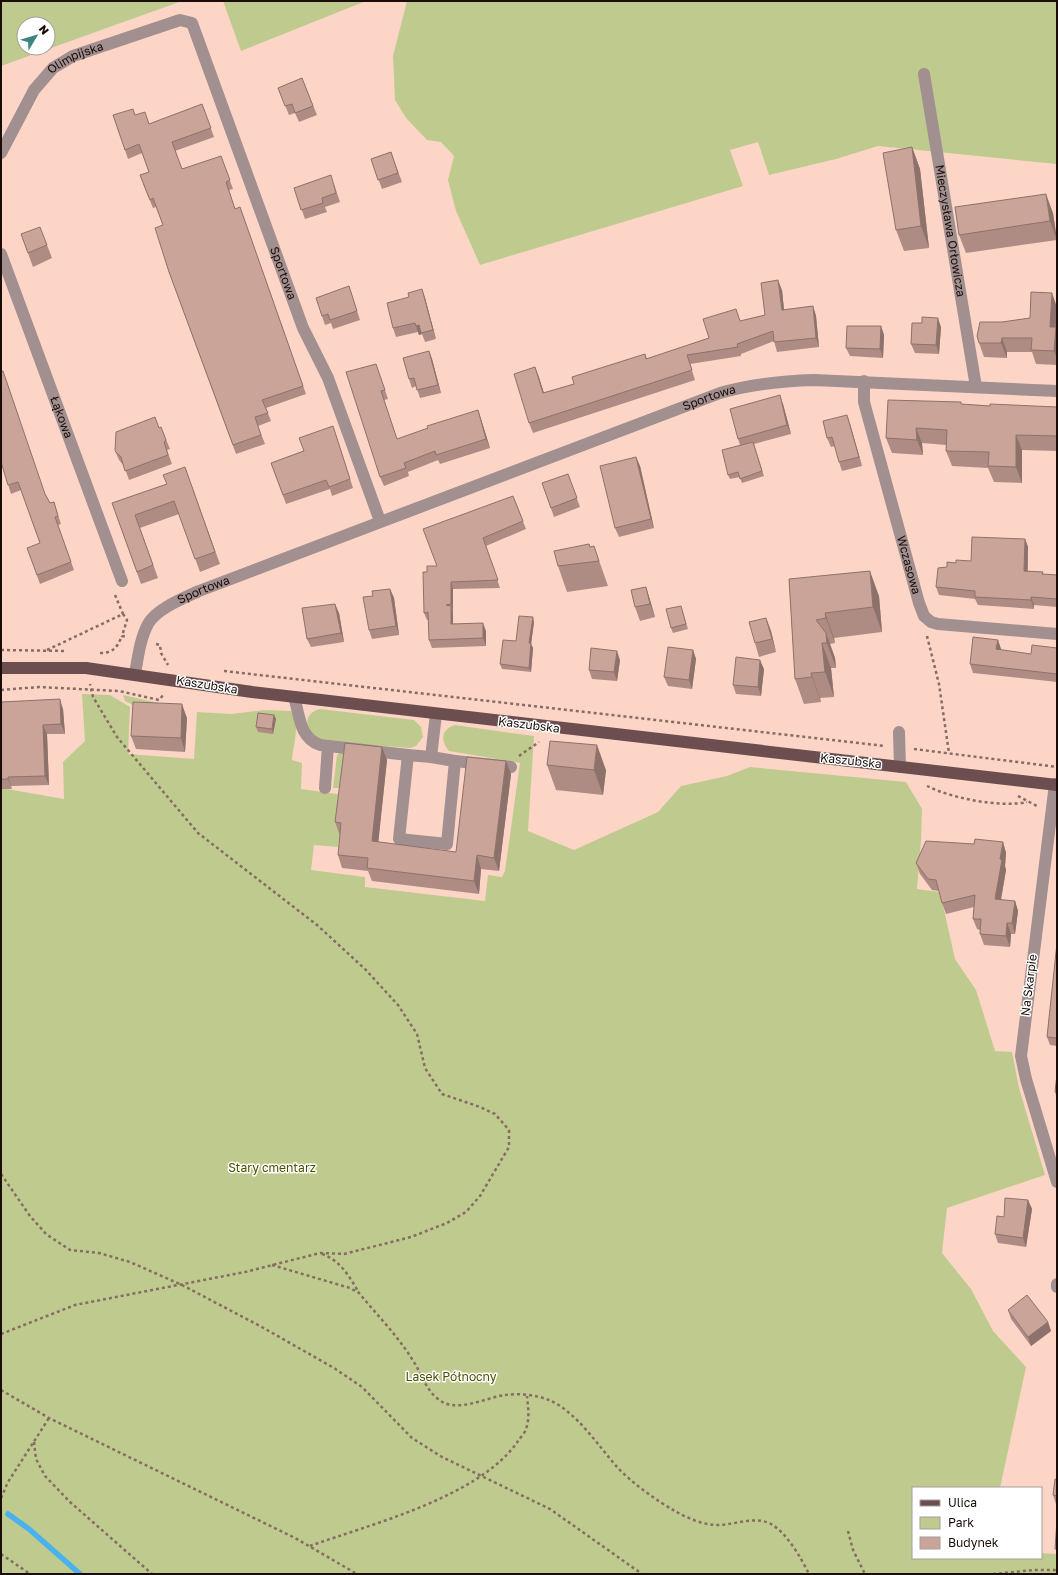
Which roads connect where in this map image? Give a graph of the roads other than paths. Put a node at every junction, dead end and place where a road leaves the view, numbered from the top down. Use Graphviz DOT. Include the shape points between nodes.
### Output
graph roads {
  1 [pos="192,23"];
  2 [pos="924,74"];
  3 [pos="1,153"];
  4 [pos="1,254"];
  5 [pos="864,381"];
  6 [pos="976,387"];
  7 [pos="1057,391"];
  8 [pos="380,521"];
  9 [pos="122,581"];
  10 [pos="1057,634"];
  11 [pos="1,668"];
  12 [pos="135,674"];
  13 [pos="294,697"];
  14 [pos="436,714"];
  15 [pos="898,732"];
  16 [pos="328,746"];
  17 [pos="408,755"];
  18 [pos="431,757"];
  19 [pos="455,761"];
  20 [pos="509,766"];
  21 [pos="900,767"];
  22 [pos="1056,784"];
  23 [pos="325,788"];
  24 [pos="1057,1182"];
  25 [pos="1057,1284"];
  26 [pos="1057,1288"];
  1 -- 3 [label="street, Olimpijska" via="180,20 73,56 53,68 34,90"];
  1 -- 8 [label="street, Sportowa" via="303,328 331,384"];
  2 -- 6 [label="street, Mieczysława Orłowicza"];
  4 -- 9 [label="street, Łąkowa"];
  5 -- 6 [label="street, Sportowa"];
  5 -- 8 [label="street, Sportowa" via="778,381 746,385"];
  5 -- 10 [label="street, Wczasowa" via="864,402 924,616 931,622 950,626"];
  6 -- 7 [label="street, Sportowa"];
  8 -- 12 [label="street, Sportowa" via="199,591 170,605 148,622 141,641"];
  11 -- 12 [label="main road, Kaszubska" via="86,668"];
  12 -- 13 [label="main road, Kaszubska"];
  13 -- 14 [label="main road, Kaszubska"];
  13 -- 16 [label="street" via="304,734 312,742"];
  14 -- 18 [label="street"];
  14 -- 21 [label="main road, Kaszubska"];
  15 -- 21 [label="street"];
  16 -- 17 [label="street"];
  16 -- 23 [label="street"];
  17 -- 18 [label="street"];
  17 -- 19 [label="street" via="399,838 447,844"];
  18 -- 19 [label="street"];
  19 -- 20 [label="street"];
  21 -- 22 [label="main road, Kaszubska"];
  22 -- 24 [label="street, Na Skarpie" via="1021,1056"];
  25 -- 26 [label="street"];
}
